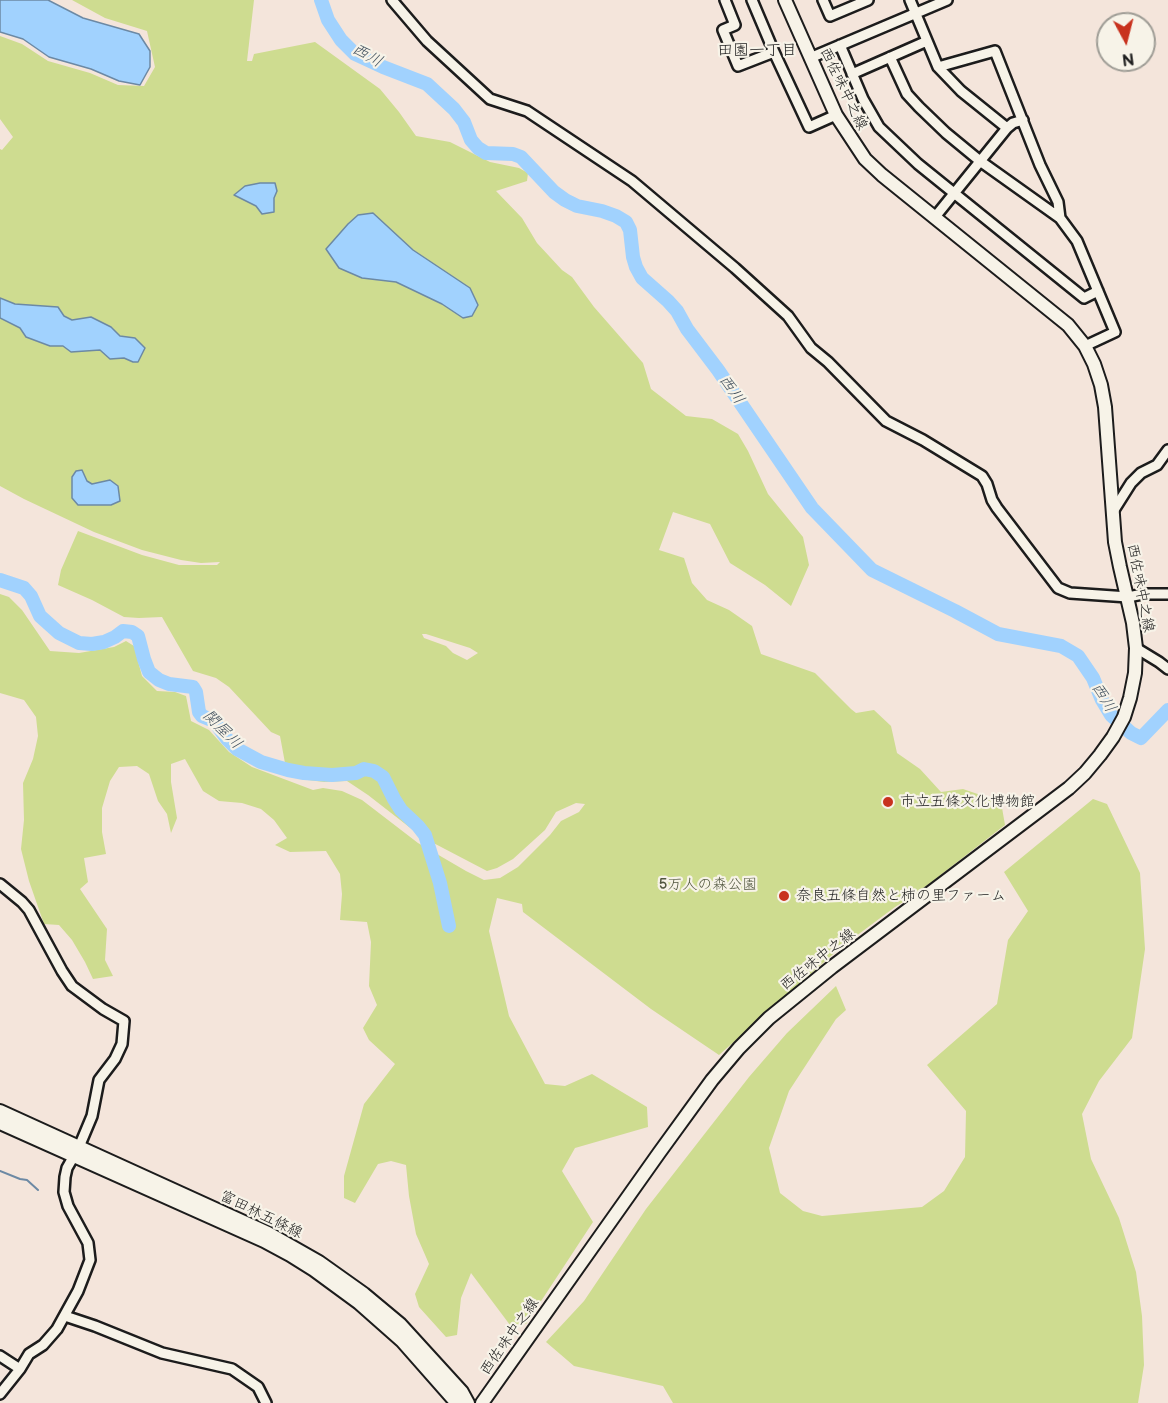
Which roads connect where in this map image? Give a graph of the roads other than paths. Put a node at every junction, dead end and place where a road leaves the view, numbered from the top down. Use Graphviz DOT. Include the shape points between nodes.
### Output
graph roads {
  1 [pos="392,0"];
  2 [pos="725,0"];
  3 [pos="752,0"];
  4 [pos="785,0"];
  5 [pos="823,0"];
  6 [pos="866,0"];
  7 [pos="910,0"];
  8 [pos="947,0"];
  9 [pos="916,13"];
  10 [pos="927,41"];
  11 [pos="840,45"];
  12 [pos="774,52"];
  13 [pos="890,57"];
  14 [pos="810,58"];
  15 [pos="938,67"];
  16 [pos="852,74"];
  17 [pos="836,115"];
  18 [pos="1023,120"];
  19 [pos="1007,128"];
  20 [pos="980,161"];
  21 [pos="955,193"];
  22 [pos="935,217"];
  23 [pos="1060,218"];
  24 [pos="1098,291"];
  25 [pos="1086,346"];
  26 [pos="1168,450"];
  27 [pos="1113,513"];
  28 [pos="1168,594"];
  29 [pos="1128,597"];
  30 [pos="1136,648"];
  31 [pos="1168,669"];
  32 [pos="0,884"];
  33 [pos="0,1111"];
  34 [pos="0,1123"];
  35 [pos="77,1151"];
  36 [pos="65,1316"];
  37 [pos="0,1356"];
  38 [pos="20,1369"];
  39 [pos="0,1394"];
  40 [pos="266,1403"];
  41 [pos="459,1403"];
  42 [pos="468,1403"];
  43 [pos="482,1403"];
  1 -- 29 [label="street" via="427,41 490,99 527,111 632,181 735,268 788,316 811,348 886,421 982,476 997,508 1058,588 1070,593"];
  2 -- 12 [label="street" via="735,25 723,30 738,66"];
  3 -- 12 [label="street"];
  4 -- 14 [label="main road, 西佐味中之線"];
  5 -- 6 [label="street" via="830,16"];
  7 -- 9 [label="street"];
  8 -- 9 [label="street"];
  9 -- 10 [label="street"];
  9 -- 11 [label="street"];
  10 -- 13 [label="street"];
  10 -- 15 [label="street"];
  11 -- 14 [label="street"];
  11 -- 16 [label="street"];
  12 -- 17 [label="street" via="809,127"];
  13 -- 16 [label="street"];
  13 -- 20 [label="street" via="907,94"];
  14 -- 17 [label="main road, 西佐味中之線"];
  15 -- 18 [label="street" via="995,51"];
  15 -- 19 [label="street"];
  16 -- 21 [label="street" via="879,126"];
  17 -- 22 [label="main road, 西佐味中之線" via="865,159"];
  18 -- 19 [label="street"];
  18 -- 23 [label="street" via="1059,202"];
  19 -- 20 [label="street"];
  20 -- 21 [label="street"];
  20 -- 23 [label="street"];
  21 -- 22 [label="street"];
  21 -- 24 [label="street" via="1084,298"];
  22 -- 25 [label="main road, 西佐味中之線" via="1068,325"];
  23 -- 24 [label="street" via="1077,241"];
  24 -- 25 [label="street" via="1115,333"];
  25 -- 27 [label="main road, 西佐味中之線" via="1105,407"];
  26 -- 27 [label="street" via="1157,465 1131,483"];
  27 -- 29 [label="main road, 西佐味中之線"];
  28 -- 29 [label="street"];
  29 -- 30 [label="main road, 西佐味中之線"];
  30 -- 31 [label="street"];
  30 -- 43 [label="main road, 西佐味中之線" via="1135,673 1124,717 1100,755 1069,788 832,967 739,1048 712,1080"];
  32 -- 35 [label="street" via="29,910 72,986 124,1021 122,1044 99,1080 92,1116"];
  33 -- 35 [label="main road, 富田林五條線"];
  34 -- 35 [label="main road, 富田林五條線"];
  35 -- 36 [label="street" via="64,1177 64,1192 88,1243 90,1260"];
  35 -- 41 [label="main road, 富田林五條線" via="264,1241 314,1270 402,1341"];
  35 -- 42 [label="main road, 富田林五條線" via="268,1233 319,1262 400,1324"];
  36 -- 38 [label="street"];
  36 -- 40 [label="street" via="162,1353 232,1369 258,1386"];
  37 -- 38 [label="street"];
  38 -- 39 [label="street"];
}
